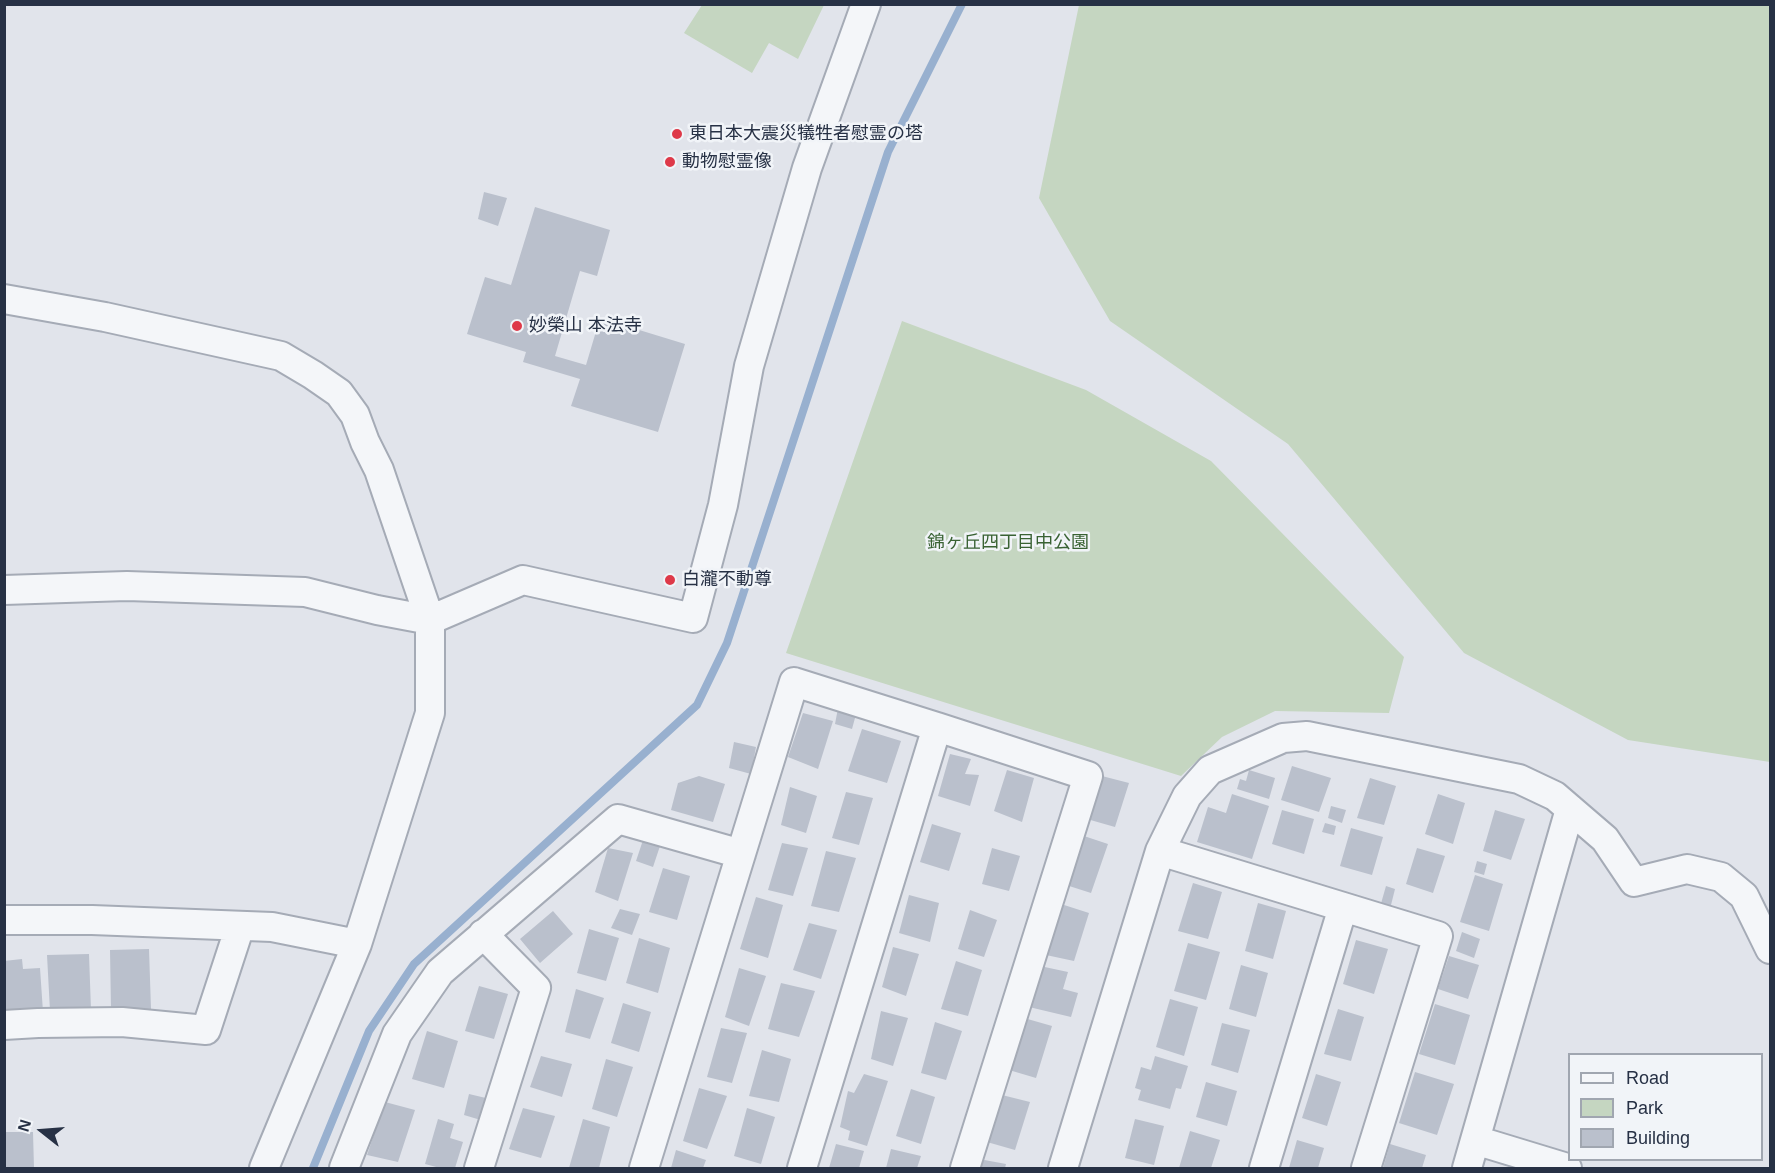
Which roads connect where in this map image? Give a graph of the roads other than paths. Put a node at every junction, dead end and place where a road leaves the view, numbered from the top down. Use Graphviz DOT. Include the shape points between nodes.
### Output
graph roads {
  1 [pos="866,4"];
  2 [pos="4,299"];
  3 [pos="4,590"];
  4 [pos="430,621"];
  5 [pos="937,727"];
  6 [pos="1570,810"];
  7 [pos="1160,851"];
  8 [pos="741,854"];
  9 [pos="1343,907"];
  10 [pos="4,920"];
  11 [pos="240,926"];
  12 [pos="483,934"];
  13 [pos="357,945"];
  14 [pos="1770,949"];
  15 [pos="4,1025"];
  16 [pos="1475,1140"];
  17 [pos="264,1168"];
  18 [pos="344,1168"];
  19 [pos="479,1168"];
  20 [pos="644,1168"];
  21 [pos="802,1168"];
  22 [pos="965,1168"];
  23 [pos="1063,1168"];
  24 [pos="1264,1168"];
  25 [pos="1366,1168"];
  26 [pos="1467,1168"];
  27 [pos="1567,1168"];
  1 -- 4 [label="street" via="807,168 749,366 723,505 693,618 523,580"];
  2 -- 4 [label="street" via="281,356 339,393 355,416 380,470"];
  3 -- 4 [label="street" via="127,586 304,592"];
  4 -- 13 [label="street" via="430,713"];
  5 -- 8 [label="street" via="794,682"];
  5 -- 21 [label="street"];
  5 -- 22 [label="street" via="1088,776"];
  6 -- 7 [label="street" via="1555,796 1519,779 1307,736 1283,738 1210,770 1187,796"];
  6 -- 14 [label="street" via="1605,839 1634,882 1687,869 1721,877 1744,896"];
  6 -- 16 [label="street"];
  7 -- 9 [label="street"];
  7 -- 23 [label="street"];
  8 -- 12 [label="street" via="618,819"];
  8 -- 20 [label="street"];
  9 -- 24 [label="street"];
  9 -- 25 [label="street" via="1438,936"];
  10 -- 11 [label="street"];
  11 -- 13 [label="street" via="272,927"];
  11 -- 15 [label="street" via="206,1030 122,1022"];
  12 -- 18 [label="street" via="440,972 397,1034"];
  12 -- 19 [label="street" via="536,988"];
  13 -- 17 [label="street"];
  16 -- 26 [label="street"];
  16 -- 27 [label="street"];
}
